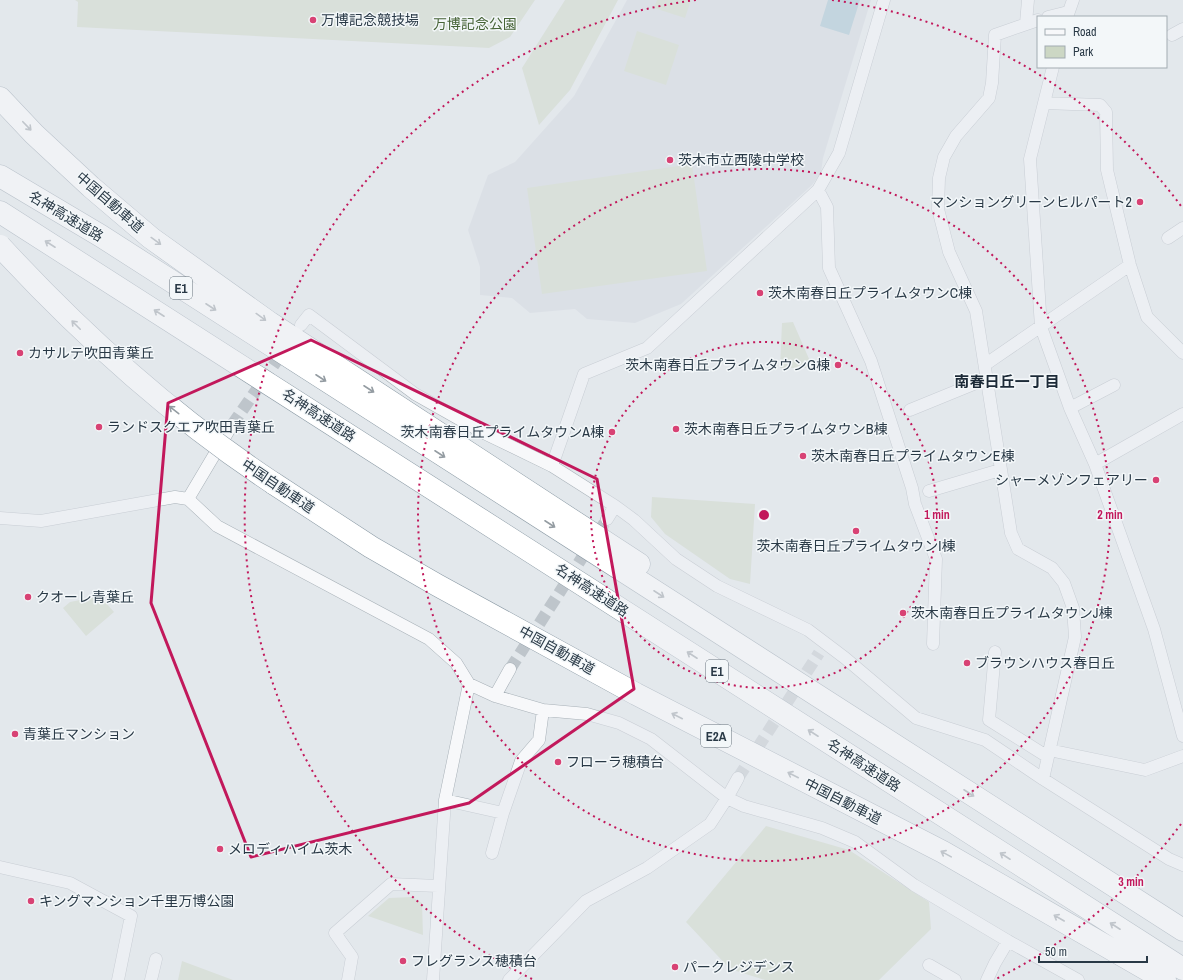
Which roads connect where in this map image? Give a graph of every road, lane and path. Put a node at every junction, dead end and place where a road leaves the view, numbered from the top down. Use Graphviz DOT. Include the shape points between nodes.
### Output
graph roads {
  1 [pos="884,0"];
  2 [pos="1028,0"];
  3 [pos="1073,0"];
  4 [pos="1067,14"];
  5 [pos="1054,16"];
  6 [pos="1032,21"];
  7 [pos="1183,29"];
  8 [pos="1172,35"];
  9 [pos="1053,68"];
  10 [pos="0,98"];
  11 [pos="1044,103"];
  12 [pos="0,176"];
  13 [pos="818,190"];
  14 [pos="0,212"];
  15 [pos="1183,228"];
  16 [pos="1168,238"];
  17 [pos="0,246"];
  18 [pos="1130,265"];
  19 [pos="301,325"];
  20 [pos="1041,327"];
  21 [pos="1183,353"];
  22 [pos="986,364"];
  23 [pos="986,379"];
  24 [pos="1114,385"];
  25 [pos="1070,408"];
  26 [pos="910,410"];
  27 [pos="1183,414"];
  28 [pos="232,425"];
  29 [pos="1095,464"];
  30 [pos="552,466"];
  31 [pos="1000,470"];
  32 [pos="928,491"];
  33 [pos="188,499"];
  34 [pos="615,506"];
  35 [pos="0,518"];
  36 [pos="607,519"];
  37 [pos="933,644"];
  38 [pos="995,652"];
  39 [pos="510,669"];
  40 [pos="469,684"];
  41 [pos="495,696"];
  42 [pos="543,710"];
  43 [pos="1183,736"];
  44 [pos="1049,754"];
  45 [pos="1183,756"];
  46 [pos="945,777"];
  47 [pos="738,778"];
  48 [pos="1043,779"];
  49 [pos="727,798"];
  50 [pos="445,800"];
  51 [pos="503,812"];
  52 [pos="492,853"];
  53 [pos="1183,865"];
  54 [pos="0,867"];
  55 [pos="438,886"];
  56 [pos="1183,930"];
  57 [pos="1008,941"];
  58 [pos="156,959"];
  59 [pos="929,965"];
  60 [pos="1183,970"];
  61 [pos="118,980"];
  62 [pos="152,980"];
  63 [pos="348,980"];
  64 [pos="433,980"];
  65 [pos="509,980"];
  66 [pos="955,980"];
  67 [pos="987,980"];
  68 [pos="1078,980"];
  69 [pos="1165,980"];
  1 -- 13 [label="street" via="839,153"];
  2 -- 6 [label="street"];
  3 -- 4 [label="street"];
  4 -- 5 [label="street"];
  6 -- 22 [label="street" via="995,35 989,98 956,136 944,157 939,178 938,209 949,252 976,311"];
  7 -- 8 [label="street"];
  9 -- 11 [label="street"];
  10 -- 46 [label="highway, 中国自動車道, one-way" via="91,187 151,238 270,323 738,628"];
  11 -- 18 [label="street" via="1100,105 1106,112 1106,170"];
  11 -- 20 [label="street" via="1030,159"];
  12 -- 46 [label="highway, 名神高速道路 / E1, one-way" via="101,236"];
  13 -- 30 [label="street" via="646,348 584,374"];
  13 -- 37 [label="street" via="827,207 830,268 871,361 915,504 936,559"];
  60 -- 14 [label="highway, 名神高速道路 / E1, one-way"];
  15 -- 16 [label="street"];
  69 -- 17 [label="highway, 中国自動車道 / E2A, one-way, bridge" via="943,852 636,694 371,547 273,483 209,437 130,374 89,337"];
  18 -- 20 [label="street"];
  18 -- 21 [label="street" via="1147,317"];
  19 -- 30 [label="street" via="309,315 415,394 484,433"];
  20 -- 22 [label="street"];
  20 -- 25 [label="street"];
  22 -- 23 [label="street"];
  23 -- 26 [label="street"];
  23 -- 31 [label="street"];
  24 -- 25 [label="street"];
  25 -- 29 [label="street"];
  27 -- 29 [label="street"];
  28 -- 33 [label="street"];
  29 -- 43 [label="street" via="1154,629"];
  30 -- 34 [label="street"];
  31 -- 32 [label="street"];
  31 -- 44 [label="street" via="1011,533 1018,549 1052,568 1064,583 1073,608 1075,637"];
  33 -- 35 [label="street" via="175,497 41,521"];
  33 -- 40 [label="street" via="217,526 429,639 456,663"];
  34 -- 36 [label="street"];
  34 -- 48 [label="street" via="676,559 717,586 808,630 822,648 845,658 916,718 985,740"];
  38 -- 44 [label="street" via="989,720"];
  39 -- 41 [label="street"];
  40 -- 41 [label="street"];
  40 -- 50 [label="street"];
  41 -- 42 [label="street"];
  42 -- 49 [label="street" via="586,714 619,723 652,740"];
  42 -- 51 [label="street" via="539,740 521,761"];
  44 -- 45 [label="street" via="1145,770"];
  44 -- 48 [label="street"];
  46 -- 56 [label="highway, 名神高速道路 / E1, one-way"];
  47 -- 49 [label="street"];
  48 -- 53 [label="street" via="1169,859"];
  49 -- 57 [label="street" via="744,806 822,828 855,842 914,885"];
  49 -- 65 [label="street" via="710,824 647,868 586,901"];
  50 -- 51 [label="street"];
  50 -- 55 [label="street"];
  51 -- 52 [label="street"];
  54 -- 61 [label="street" via="70,882 130,916"];
  55 -- 63 [label="street" via="391,884 336,933 352,957"];
  55 -- 64 [label="street"];
  57 -- 67 [label="street"];
  57 -- 68 [label="street"];
  58 -- 62 [label="street"];
  59 -- 66 [label="street"];
}
